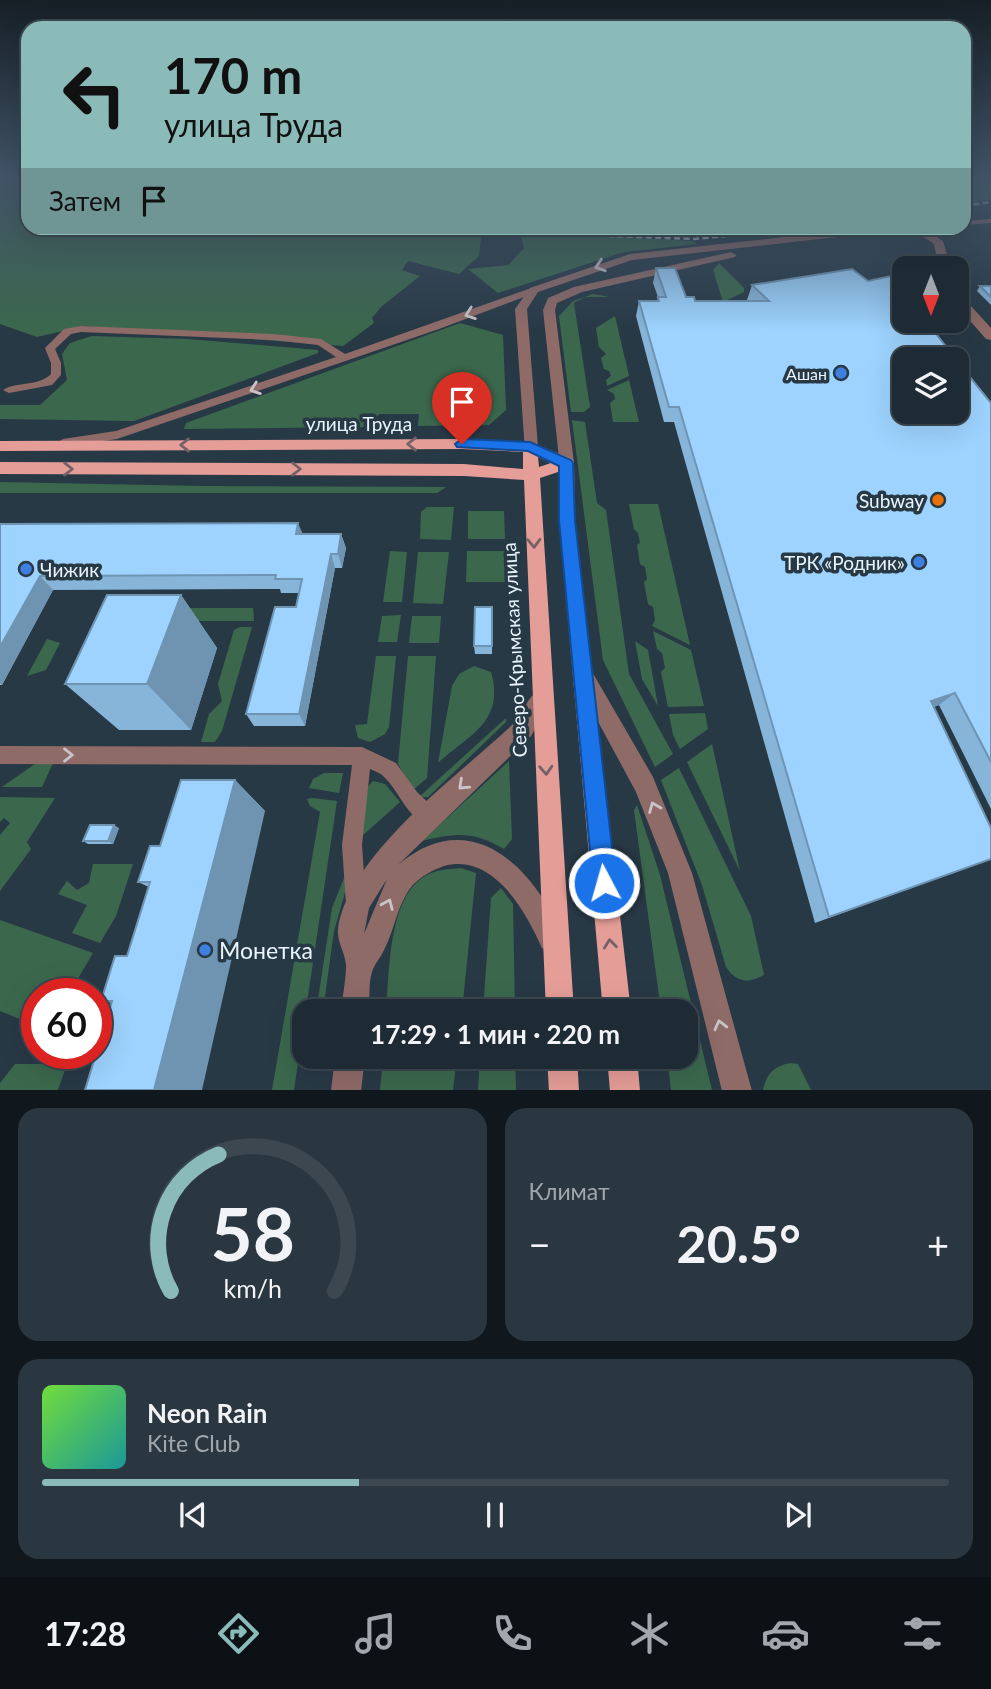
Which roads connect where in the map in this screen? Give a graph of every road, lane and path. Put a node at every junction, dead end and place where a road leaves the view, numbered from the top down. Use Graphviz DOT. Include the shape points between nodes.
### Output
graph roads {
  1 [pos="830,235"];
  2 [pos="927,235"];
  3 [pos="813,237"];
  4 [pos="943,256"];
  5 [pos="534,290"];
  6 [pos="970,313"];
  7 [pos="991,336"];
  8 [pos="344,358"];
  9 [pos="9,390"];
  10 [pos="0,446"];
  11 [pos="45,446"];
  12 [pos="530,447"];
  13 [pos="566,463"];
  14 [pos="0,468"];
  15 [pos="532,475"];
  16 [pos="584,677"];
  17 [pos="542,699"];
  18 [pos="0,755"];
  19 [pos="362,756"];
  20 [pos="429,817"];
  21 [pos="356,905"];
  22 [pos="556,951"];
  23 [pos="360,965"];
  24 [pos="356,999"];
  25 [pos="559,999"];
  26 [pos="616,999"];
  27 [pos="349,1069"];
  28 [pos="563,1069"];
  29 [pos="623,1069"];
  30 [pos="346,1090"];
  31 [pos="564,1090"];
  32 [pos="625,1090"];
  33 [pos="737,1090"];
  1 -- 3 [label="street"];
  2 -- 4 [label="street" via="939,243"];
  3 -- 5 [label="street, one-way" via="630,257"];
  3 -- 13 [label="street" via="679,265 552,301"];
  5 -- 8 [label="street, one-way"];
  5 -- 12 [label="street, Северо-Крымская улица" via="521,309"];
  6 -- 7 [label="street"];
  8 -- 9 [label="street" via="321,342 81,329 68,331 51,348 57,374 48,383"];
  8 -- 11 [label="street, one-way" via="117,435"];
  10 -- 11 [label="main road, улица Труда"];
  12 -- 11 [label="main road, улица Труда, one-way"];
  12 -- 13 [label="main road, улица Труда"];
  12 -- 15 [label="main road, Северо-Крымская улица"];
  13 -- 15 [label="main road"];
  13 -- 16 [label="main road" via="567,520"];
  14 -- 15 [label="main road, one-way" via="450,470"];
  15 -- 17 [label="main road, Северо-Крымская улица, one-way"];
  26 -- 16 [label="main road, one-way"];
  33 -- 16 [label="street, one-way" via="680,873 645,785"];
  17 -- 20 [label="street, one-way" via="523,729"];
  17 -- 22 [label="main road, Северо-Крымская улица, one-way"];
  18 -- 19 [label="street, one-way"];
  19 -- 20 [label="street" via="390,769"];
  19 -- 21 [label="street" via="352,857"];
  20 -- 21 [label="street" via="386,859"];
  21 -- 23 [label="street" via="351,942"];
  23 -- 22 [label="street, one-way" via="374,943 388,900 404,876 443,853 467,852 499,864 541,913"];
  22 -- 25 [label="main road, Северо-Крымская улица"];
  23 -- 24 [label="street"];
  27 -- 30 [label="street"];
  28 -- 31 [label="main road"];
  29 -- 32 [label="main road"];
}
